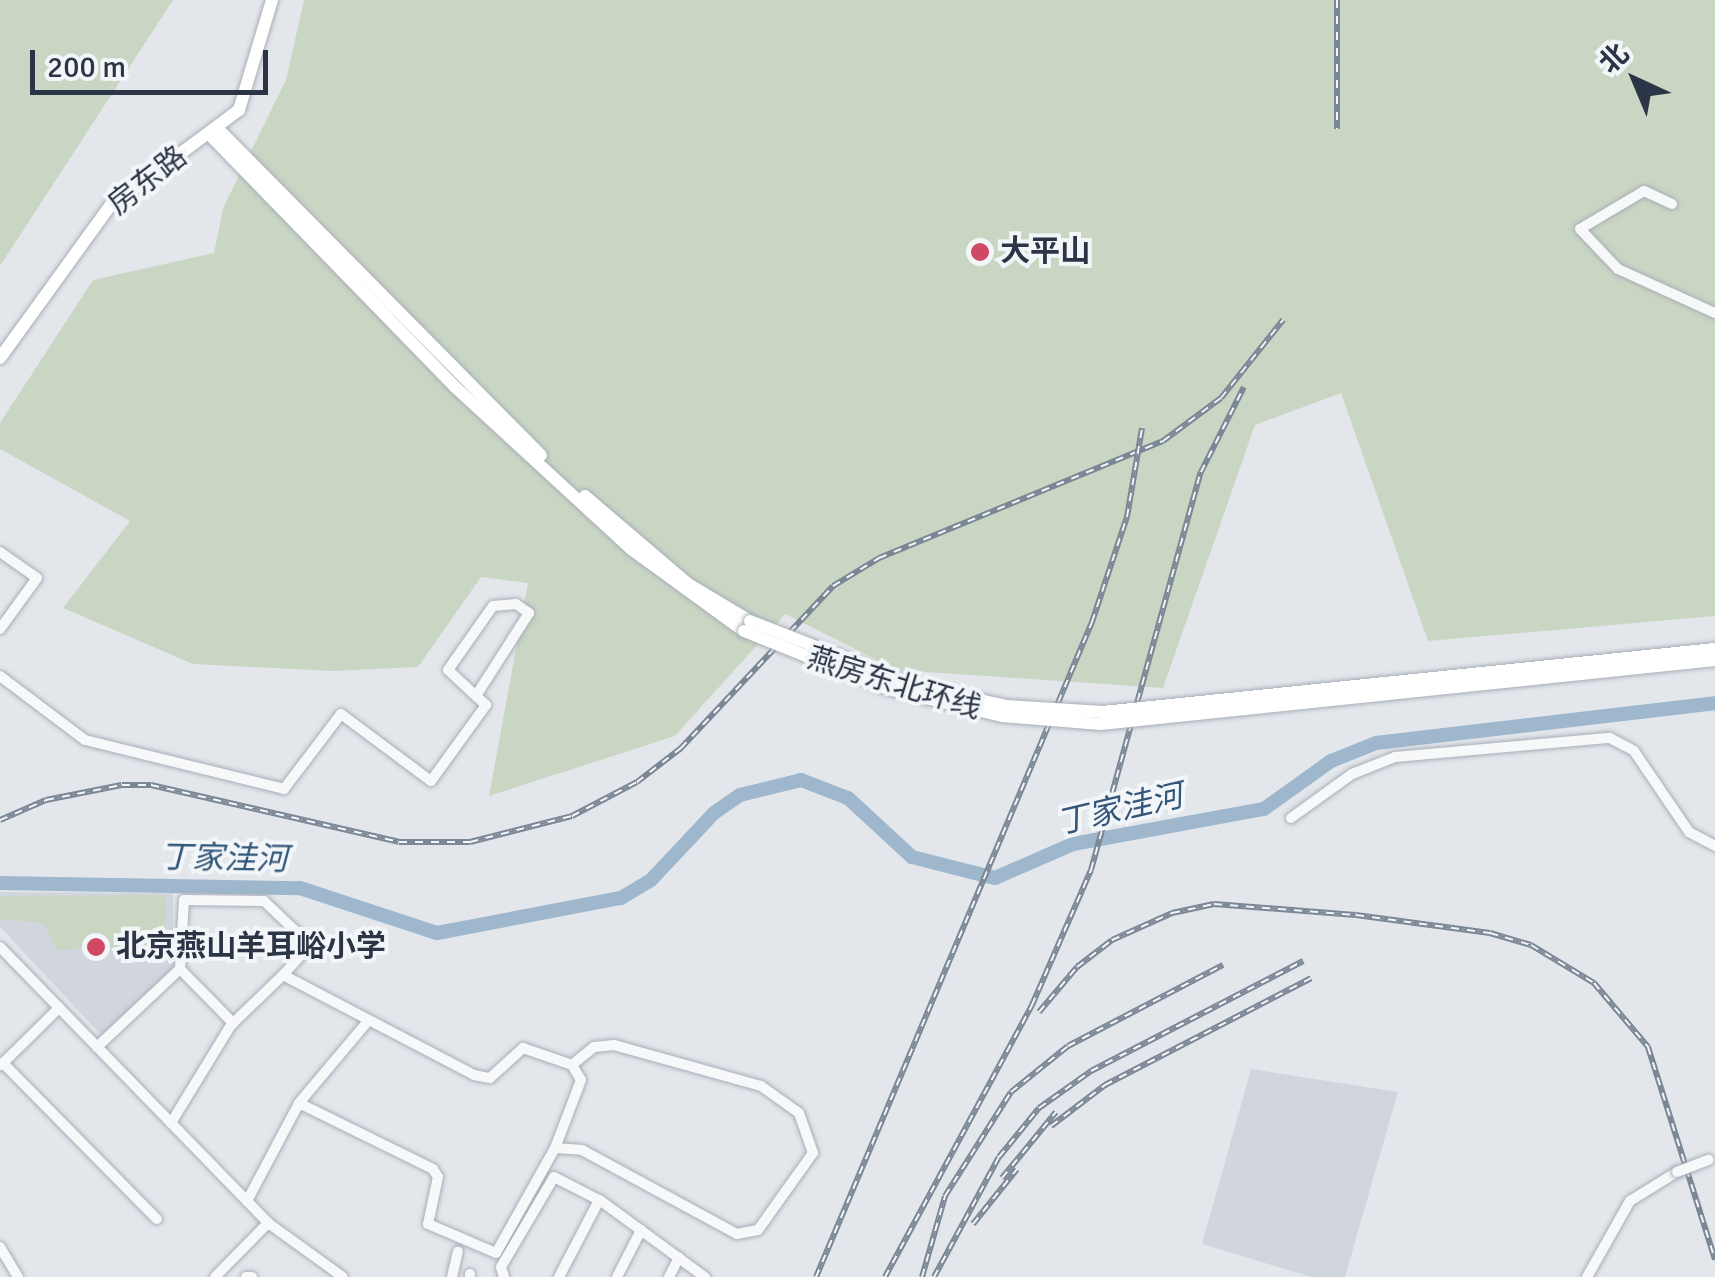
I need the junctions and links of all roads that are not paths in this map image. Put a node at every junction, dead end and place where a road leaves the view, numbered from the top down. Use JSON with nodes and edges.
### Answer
{"nodes":[{"id":1,"x":272,"y":0,"type":"edge"},
{"id":2,"x":214,"y":132,"type":"junction"},
{"id":3,"x":1672,"y":204,"type":"dead end"},
{"id":4,"x":1715,"y":313,"type":"edge"},
{"id":5,"x":0,"y":358,"type":"edge"},
{"id":6,"x":0,"y":552,"type":"edge"},
{"id":7,"x":747,"y":626,"type":"junction"},
{"id":8,"x":0,"y":629,"type":"edge"},
{"id":9,"x":1715,"y":650,"type":"edge"},
{"id":10,"x":1715,"y":660,"type":"edge"},
{"id":11,"x":0,"y":676,"type":"edge"},
{"id":12,"x":476,"y":696,"type":"junction"},
{"id":13,"x":1291,"y":818,"type":"dead end"},
{"id":14,"x":1715,"y":846,"type":"edge"},
{"id":15,"x":0,"y":947,"type":"edge"},
{"id":16,"x":180,"y":969,"type":"junction"},
{"id":17,"x":283,"y":975,"type":"junction"},
{"id":18,"x":60,"y":1008,"type":"junction"},
{"id":19,"x":368,"y":1021,"type":"junction"},
{"id":20,"x":233,"y":1023,"type":"junction"},
{"id":21,"x":98,"y":1047,"type":"junction"},
{"id":22,"x":2,"y":1065,"type":"edge"},
{"id":23,"x":572,"y":1066,"type":"junction"},
{"id":24,"x":300,"y":1103,"type":"junction"},
{"id":25,"x":171,"y":1123,"type":"junction"},
{"id":26,"x":555,"y":1148,"type":"junction"},
{"id":27,"x":1712,"y":1158,"type":"edge"},
{"id":28,"x":599,"y":1200,"type":"junction"},
{"id":29,"x":248,"y":1202,"type":"junction"},
{"id":30,"x":157,"y":1219,"type":"dead end"},
{"id":31,"x":268,"y":1223,"type":"junction"},
{"id":32,"x":641,"y":1230,"type":"junction"},
{"id":33,"x":0,"y":1247,"type":"edge"},
{"id":34,"x":458,"y":1252,"type":"dead end"},
{"id":35,"x":679,"y":1257,"type":"junction"},
{"id":36,"x":18,"y":1277,"type":"edge"},
{"id":37,"x":215,"y":1277,"type":"edge"},
{"id":38,"x":343,"y":1277,"type":"edge"},
{"id":39,"x":452,"y":1277,"type":"edge"},
{"id":40,"x":504,"y":1277,"type":"edge"},
{"id":41,"x":559,"y":1277,"type":"edge"},
{"id":42,"x":617,"y":1277,"type":"edge"},
{"id":43,"x":668,"y":1277,"type":"edge"},
{"id":44,"x":705,"y":1277,"type":"edge"},
{"id":45,"x":1587,"y":1277,"type":"edge"}],
"edges":[{"from":1,"to":2,"type":"main road","name":"房东路"},
{"from":2,"to":5,"type":"main road","name":"房东路"},
{"from":2,"to":7,"type":"main road","name":"燕房东北环线"},
{"from":3,"to":4,"type":"street"},
{"from":6,"to":8,"type":"street"},
{"from":7,"to":9,"type":"main road","name":"燕房东北环线","bridge":true},
{"from":7,"to":10,"type":"main road","name":"燕房东北环线","bridge":true},
{"from":11,"to":12,"type":"street"},
{"from":12,"to":12,"type":"street"},
{"from":13,"to":14,"type":"street"},
{"from":15,"to":18,"type":"street"},
{"from":16,"to":17,"type":"street"},
{"from":16,"to":20,"type":"street"},
{"from":16,"to":21,"type":"street"},
{"from":17,"to":19,"type":"street"},
{"from":17,"to":20,"type":"street"},
{"from":18,"to":21,"type":"street"},
{"from":18,"to":22,"type":"street"},
{"from":19,"to":23,"type":"street"},
{"from":19,"to":24,"type":"street"},
{"from":20,"to":25,"type":"street"},
{"from":21,"to":25,"type":"street"},
{"from":22,"to":30,"type":"street"},
{"from":23,"to":26,"type":"street"},
{"from":23,"to":26,"type":"street"},
{"from":24,"to":26,"type":"street"},
{"from":24,"to":29,"type":"street"},
{"from":25,"to":29,"type":"street"},
{"from":27,"to":45,"type":"street","bridge":true},
{"from":28,"to":32,"type":"street"},
{"from":28,"to":40,"type":"street"},
{"from":28,"to":41,"type":"street"},
{"from":29,"to":31,"type":"street"},
{"from":31,"to":37,"type":"street"},
{"from":31,"to":38,"type":"street"},
{"from":32,"to":35,"type":"street"},
{"from":32,"to":42,"type":"street"},
{"from":33,"to":36,"type":"street"},
{"from":34,"to":39,"type":"street"},
{"from":35,"to":43,"type":"street"},
{"from":35,"to":44,"type":"street"}]}
